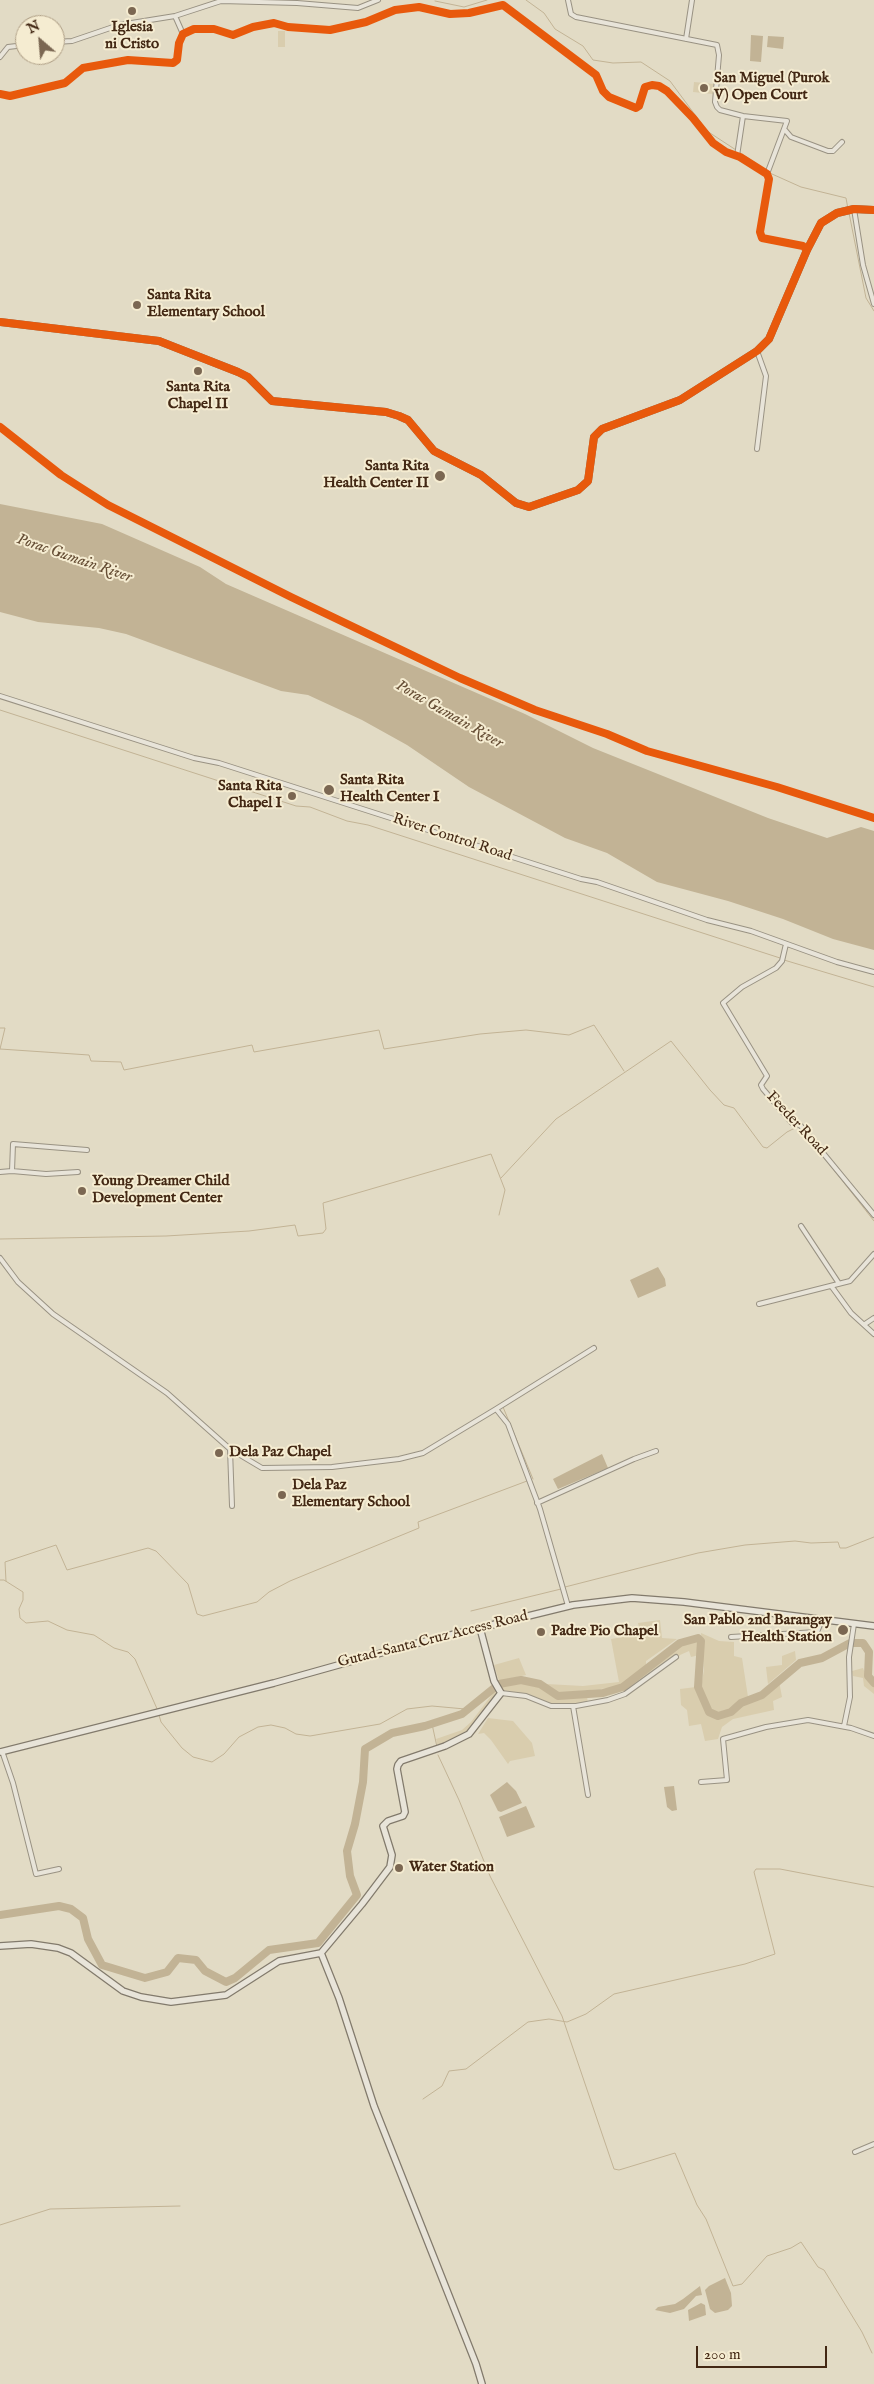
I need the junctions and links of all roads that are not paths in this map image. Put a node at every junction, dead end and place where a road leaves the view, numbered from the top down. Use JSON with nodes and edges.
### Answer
{"nodes":[{"id":1,"x":378,"y":0,"type":"edge"},
{"id":2,"x":568,"y":0,"type":"edge"},
{"id":3,"x":692,"y":0,"type":"edge"},
{"id":4,"x":306,"y":2,"type":"edge"},
{"id":5,"x":176,"y":16,"type":"junction"},
{"id":6,"x":183,"y":34,"type":"junction"},
{"id":7,"x":686,"y":39,"type":"junction"},
{"id":8,"x":65,"y":41,"type":"edge"},
{"id":9,"x":15,"y":47,"type":"edge"},
{"id":10,"x":0,"y":57,"type":"edge"},
{"id":11,"x":0,"y":94,"type":"edge"},
{"id":12,"x":743,"y":116,"type":"junction"},
{"id":13,"x":785,"y":130,"type":"junction"},
{"id":14,"x":842,"y":142,"type":"dead end"},
{"id":15,"x":738,"y":152,"type":"junction"},
{"id":16,"x":766,"y":174,"type":"junction"},
{"id":17,"x":854,"y":209,"type":"junction"},
{"id":18,"x":874,"y":210,"type":"edge"},
{"id":19,"x":807,"y":250,"type":"junction"},
{"id":20,"x":874,"y":304,"type":"edge"},
{"id":21,"x":0,"y":322,"type":"edge"},
{"id":22,"x":757,"y":352,"type":"junction"},
{"id":23,"x":0,"y":427,"type":"edge"},
{"id":24,"x":757,"y":449,"type":"dead end"},
{"id":25,"x":0,"y":696,"type":"edge"},
{"id":26,"x":874,"y":818,"type":"edge"},
{"id":27,"x":786,"y":944,"type":"junction"},
{"id":28,"x":874,"y":972,"type":"edge"},
{"id":29,"x":87,"y":1150,"type":"dead end"},
{"id":30,"x":12,"y":1170,"type":"junction"},
{"id":31,"x":0,"y":1172,"type":"edge"},
{"id":32,"x":78,"y":1172,"type":"dead end"},
{"id":33,"x":874,"y":1215,"type":"edge"},
{"id":34,"x":801,"y":1226,"type":"dead end"},
{"id":35,"x":874,"y":1254,"type":"edge"},
{"id":36,"x":0,"y":1258,"type":"edge"},
{"id":37,"x":838,"y":1282,"type":"junction"},
{"id":38,"x":832,"y":1287,"type":"junction"},
{"id":39,"x":759,"y":1304,"type":"dead end"},
{"id":40,"x":874,"y":1318,"type":"edge"},
{"id":41,"x":865,"y":1324,"type":"junction"},
{"id":42,"x":874,"y":1334,"type":"edge"},
{"id":43,"x":594,"y":1348,"type":"dead end"},
{"id":44,"x":496,"y":1409,"type":"junction"},
{"id":45,"x":230,"y":1449,"type":"junction"},
{"id":46,"x":656,"y":1451,"type":"dead end"},
{"id":47,"x":538,"y":1503,"type":"junction"},
{"id":48,"x":232,"y":1506,"type":"dead end"},
{"id":49,"x":568,"y":1606,"type":"junction"},
{"id":50,"x":822,"y":1620,"type":"junction"},
{"id":51,"x":854,"y":1624,"type":"junction"},
{"id":52,"x":874,"y":1626,"type":"edge"},
{"id":53,"x":480,"y":1628,"type":"junction"},
{"id":54,"x":732,"y":1637,"type":"dead end"},
{"id":55,"x":676,"y":1657,"type":"dead end"},
{"id":56,"x":500,"y":1691,"type":"junction"},
{"id":57,"x":573,"y":1706,"type":"junction"},
{"id":58,"x":844,"y":1726,"type":"junction"},
{"id":59,"x":874,"y":1736,"type":"edge"},
{"id":60,"x":1,"y":1752,"type":"edge"},
{"id":61,"x":701,"y":1782,"type":"dead end"},
{"id":62,"x":588,"y":1795,"type":"dead end"},
{"id":63,"x":59,"y":1869,"type":"dead end"},
{"id":64,"x":0,"y":1946,"type":"edge"},
{"id":65,"x":320,"y":1953,"type":"junction"},
{"id":66,"x":874,"y":2144,"type":"edge"},
{"id":67,"x":855,"y":2152,"type":"dead end"},
{"id":68,"x":482,"y":2384,"type":"edge"}],
"edges":[{"from":1,"to":4,"type":"street"},
{"from":2,"to":7,"type":"street"},
{"from":3,"to":7,"type":"street"},
{"from":4,"to":5,"type":"street"},
{"from":5,"to":6,"type":"street"},
{"from":5,"to":8,"type":"street"},
{"from":6,"to":11,"type":"street"},
{"from":6,"to":15,"type":"street"},
{"from":7,"to":12,"type":"street"},
{"from":9,"to":10,"type":"street"},
{"from":12,"to":13,"type":"street"},
{"from":12,"to":15,"type":"street"},
{"from":13,"to":14,"type":"street"},
{"from":13,"to":16,"type":"street"},
{"from":15,"to":16,"type":"street"},
{"from":16,"to":19,"type":"street"},
{"from":17,"to":18,"type":"street"},
{"from":17,"to":19,"type":"street"},
{"from":17,"to":20,"type":"street"},
{"from":19,"to":22,"type":"street"},
{"from":21,"to":22,"type":"street"},
{"from":22,"to":24,"type":"street"},
{"from":23,"to":26,"type":"street"},
{"from":25,"to":27,"type":"street","name":"River Control Road"},
{"from":27,"to":28,"type":"street","name":"River Control Road"},
{"from":27,"to":33,"type":"street","name":"Feeder Road"},
{"from":29,"to":30,"type":"street"},
{"from":30,"to":31,"type":"street"},
{"from":30,"to":32,"type":"street"},
{"from":34,"to":37,"type":"street"},
{"from":35,"to":37,"type":"street"},
{"from":36,"to":45,"type":"street"},
{"from":37,"to":38,"type":"street"},
{"from":38,"to":39,"type":"street"},
{"from":38,"to":41,"type":"street"},
{"from":40,"to":41,"type":"street"},
{"from":41,"to":42,"type":"street"},
{"from":43,"to":44,"type":"street"},
{"from":44,"to":45,"type":"street"},
{"from":44,"to":47,"type":"street"},
{"from":45,"to":48,"type":"street"},
{"from":46,"to":47,"type":"street"},
{"from":47,"to":49,"type":"street"},
{"from":49,"to":50,"type":"street","name":"Gutad-Santa Cruz Access Road"},
{"from":49,"to":53,"type":"street","name":"Gutad-Santa Cruz Access Road"},
{"from":50,"to":51,"type":"street","name":"Gutad-Santa Cruz Access Road"},
{"from":50,"to":54,"type":"street"},
{"from":51,"to":52,"type":"street","name":"Gutad-Santa Cruz Access Road"},
{"from":51,"to":58,"type":"street"},
{"from":53,"to":56,"type":"street"},
{"from":53,"to":60,"type":"street","name":"Gutad-Santa Cruz Access Road"},
{"from":55,"to":57,"type":"street"},
{"from":56,"to":57,"type":"street"},
{"from":56,"to":65,"type":"street"},
{"from":57,"to":62,"type":"street"},
{"from":58,"to":59,"type":"street"},
{"from":58,"to":61,"type":"street"},
{"from":60,"to":63,"type":"street"},
{"from":64,"to":65,"type":"street"},
{"from":65,"to":68,"type":"street"},
{"from":66,"to":67,"type":"street"}]}
